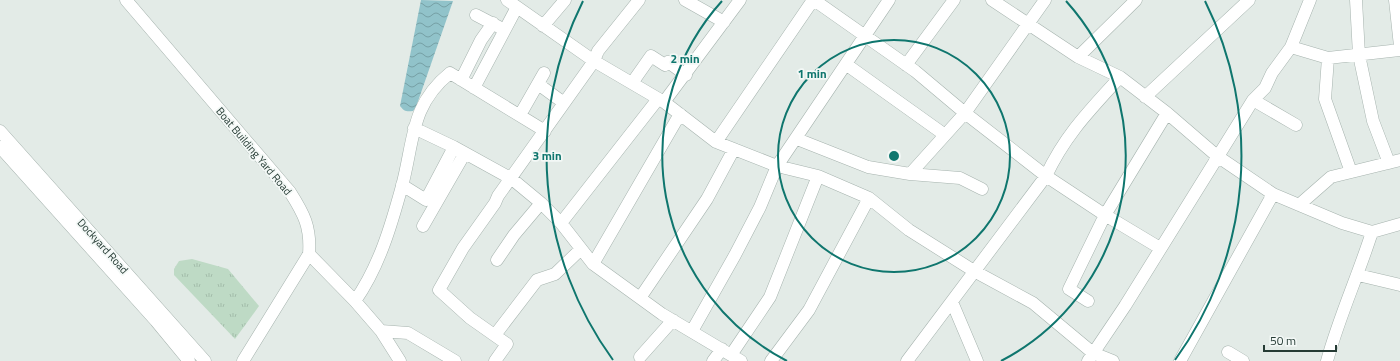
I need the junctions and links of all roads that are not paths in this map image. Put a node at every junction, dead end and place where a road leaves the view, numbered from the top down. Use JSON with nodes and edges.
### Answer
{"nodes":[{"id":1,"x":126,"y":0,"type":"edge"},
{"id":2,"x":507,"y":0,"type":"edge"},
{"id":3,"x":565,"y":0,"type":"edge"},
{"id":4,"x":685,"y":0,"type":"edge"},
{"id":5,"x":740,"y":0,"type":"edge"},
{"id":6,"x":813,"y":0,"type":"edge"},
{"id":7,"x":889,"y":0,"type":"edge"},
{"id":8,"x":954,"y":0,"type":"edge"},
{"id":9,"x":992,"y":0,"type":"edge"},
{"id":10,"x":1045,"y":0,"type":"edge"},
{"id":11,"x":1136,"y":0,"type":"edge"},
{"id":12,"x":1249,"y":0,"type":"edge"},
{"id":13,"x":1310,"y":0,"type":"edge"},
{"id":14,"x":1356,"y":0,"type":"edge"},
{"id":15,"x":1395,"y":0,"type":"edge"},
{"id":16,"x":634,"y":2,"type":"edge"},
{"id":17,"x":517,"y":8,"type":"junction"},
{"id":18,"x":476,"y":15,"type":"dead end"},
{"id":19,"x":724,"y":22,"type":"junction"},
{"id":20,"x":1027,"y":23,"type":"junction"},
{"id":21,"x":493,"y":24,"type":"junction"},
{"id":22,"x":543,"y":26,"type":"junction"},
{"id":23,"x":504,"y":32,"type":"junction"},
{"id":24,"x":865,"y":38,"type":"junction"},
{"id":25,"x":1400,"y":46,"type":"edge"},
{"id":26,"x":1291,"y":47,"type":"junction"},
{"id":27,"x":1400,"y":50,"type":"edge"},
{"id":28,"x":1360,"y":55,"type":"junction"},
{"id":29,"x":1078,"y":57,"type":"junction"},
{"id":30,"x":1328,"y":58,"type":"junction"},
{"id":31,"x":594,"y":61,"type":"junction"},
{"id":32,"x":906,"y":64,"type":"junction"},
{"id":33,"x":847,"y":65,"type":"junction"},
{"id":34,"x":544,"y":73,"type":"dead end"},
{"id":35,"x":686,"y":75,"type":"junction"},
{"id":36,"x":1120,"y":77,"type":"junction"},
{"id":37,"x":461,"y":80,"type":"junction"},
{"id":38,"x":632,"y":83,"type":"junction"},
{"id":39,"x":538,"y":84,"type":"junction"},
{"id":40,"x":474,"y":88,"type":"junction"},
{"id":41,"x":1145,"y":97,"type":"junction"},
{"id":42,"x":1252,"y":100,"type":"junction"},
{"id":43,"x":661,"y":101,"type":"junction"},
{"id":44,"x":564,"y":103,"type":"junction"},
{"id":45,"x":965,"y":113,"type":"junction"},
{"id":46,"x":1167,"y":113,"type":"junction"},
{"id":47,"x":680,"y":114,"type":"junction"},
{"id":48,"x":520,"y":115,"type":"junction"},
{"id":49,"x":1296,"y":124,"type":"dead end"},
{"id":50,"x":414,"y":128,"type":"junction"},
{"id":51,"x":0,"y":131,"type":"edge"},
{"id":52,"x":545,"y":131,"type":"junction"},
{"id":53,"x":945,"y":135,"type":"junction"},
{"id":54,"x":797,"y":139,"type":"junction"},
{"id":55,"x":716,"y":142,"type":"junction"},
{"id":56,"x":0,"y":147,"type":"edge"},
{"id":57,"x":454,"y":147,"type":"junction"},
{"id":58,"x":734,"y":149,"type":"junction"},
{"id":59,"x":465,"y":153,"type":"junction"},
{"id":60,"x":1217,"y":156,"type":"junction"},
{"id":61,"x":1394,"y":162,"type":"edge"},
{"id":62,"x":777,"y":166,"type":"junction"},
{"id":63,"x":1351,"y":172,"type":"junction"},
{"id":64,"x":910,"y":174,"type":"junction"},
{"id":65,"x":818,"y":176,"type":"junction"},
{"id":66,"x":1046,"y":176,"type":"junction"},
{"id":67,"x":512,"y":179,"type":"junction"},
{"id":68,"x":402,"y":185,"type":"junction"},
{"id":69,"x":982,"y":189,"type":"dead end"},
{"id":70,"x":1274,"y":194,"type":"junction"},
{"id":71,"x":869,"y":198,"type":"junction"},
{"id":72,"x":541,"y":203,"type":"junction"},
{"id":73,"x":1299,"y":205,"type":"junction"},
{"id":74,"x":1105,"y":215,"type":"junction"},
{"id":75,"x":561,"y":223,"type":"junction"},
{"id":76,"x":1400,"y":224,"type":"edge"},
{"id":77,"x":423,"y":226,"type":"dead end"},
{"id":78,"x":1372,"y":232,"type":"junction"},
{"id":79,"x":1160,"y":248,"type":"junction"},
{"id":80,"x":582,"y":249,"type":"junction"},
{"id":81,"x":309,"y":254,"type":"junction"},
{"id":82,"x":496,"y":260,"type":"dead end"},
{"id":83,"x":593,"y":264,"type":"junction"},
{"id":84,"x":974,"y":271,"type":"junction"},
{"id":85,"x":1358,"y":275,"type":"junction"},
{"id":86,"x":1400,"y":285,"type":"edge"},
{"id":87,"x":640,"y":298,"type":"junction"},
{"id":88,"x":354,"y":301,"type":"junction"},
{"id":89,"x":1088,"y":301,"type":"dead end"},
{"id":90,"x":952,"y":302,"type":"junction"},
{"id":91,"x":673,"y":320,"type":"junction"},
{"id":92,"x":381,"y":331,"type":"junction"},
{"id":93,"x":692,"y":331,"type":"junction"},
{"id":94,"x":495,"y":335,"type":"junction"},
{"id":95,"x":1228,"y":352,"type":"dead end"},
{"id":96,"x":731,"y":355,"type":"edge"},
{"id":97,"x":640,"y":357,"type":"dead end"},
{"id":98,"x":1091,"y":357,"type":"edge"},
{"id":99,"x":190,"y":361,"type":"edge"},
{"id":100,"x":205,"y":361,"type":"edge"},
{"id":101,"x":243,"y":361,"type":"edge"},
{"id":102,"x":400,"y":361,"type":"edge"},
{"id":103,"x":455,"y":361,"type":"edge"},
{"id":104,"x":495,"y":361,"type":"edge"},
{"id":105,"x":713,"y":361,"type":"edge"},
{"id":106,"x":771,"y":361,"type":"edge"},
{"id":107,"x":907,"y":361,"type":"edge"},
{"id":108,"x":977,"y":361,"type":"edge"},
{"id":109,"x":1113,"y":361,"type":"edge"},
{"id":110,"x":1180,"y":361,"type":"edge"},
{"id":111,"x":1243,"y":361,"type":"edge"},
{"id":112,"x":1327,"y":361,"type":"edge"}],
"edges":[{"from":1,"to":81,"type":"street","name":"Boat Building Yard Road"},
{"from":2,"to":17,"type":"street"},
{"from":3,"to":22,"type":"street"},
{"from":4,"to":19,"type":"street"},
{"from":5,"to":19,"type":"street"},
{"from":6,"to":24,"type":"street"},
{"from":6,"to":55,"type":"street"},
{"from":7,"to":24,"type":"street"},
{"from":8,"to":32,"type":"street"},
{"from":9,"to":20,"type":"street"},
{"from":10,"to":20,"type":"street"},
{"from":11,"to":29,"type":"street"},
{"from":12,"to":41,"type":"street"},
{"from":13,"to":26,"type":"street"},
{"from":14,"to":28,"type":"street"},
{"from":15,"to":25,"type":"street"},
{"from":16,"to":31,"type":"street"},
{"from":17,"to":22,"type":"street"},
{"from":17,"to":23,"type":"street"},
{"from":18,"to":21,"type":"street"},
{"from":19,"to":35,"type":"street"},
{"from":20,"to":29,"type":"street"},
{"from":20,"to":45,"type":"street"},
{"from":21,"to":23,"type":"street"},
{"from":21,"to":37,"type":"street"},
{"from":22,"to":31,"type":"street"},
{"from":23,"to":40,"type":"street"},
{"from":24,"to":32,"type":"street"},
{"from":24,"to":33,"type":"street"},
{"from":26,"to":30,"type":"street"},
{"from":26,"to":42,"type":"street"},
{"from":27,"to":28,"type":"street"},
{"from":28,"to":30,"type":"street"},
{"from":28,"to":61,"type":"street"},
{"from":29,"to":36,"type":"street"},
{"from":30,"to":63,"type":"street"},
{"from":31,"to":38,"type":"street"},
{"from":31,"to":44,"type":"street"},
{"from":32,"to":45,"type":"street"},
{"from":33,"to":53,"type":"street"},
{"from":33,"to":54,"type":"street"},
{"from":34,"to":39,"type":"street"},
{"from":35,"to":38,"type":"street"},
{"from":35,"to":43,"type":"street"},
{"from":36,"to":41,"type":"street"},
{"from":36,"to":66,"type":"street"},
{"from":37,"to":40,"type":"street"},
{"from":37,"to":50,"type":"street"},
{"from":38,"to":43,"type":"street"},
{"from":39,"to":44,"type":"street"},
{"from":39,"to":48,"type":"street"},
{"from":40,"to":48,"type":"street"},
{"from":41,"to":46,"type":"street"},
{"from":42,"to":49,"type":"street"},
{"from":42,"to":60,"type":"street"},
{"from":43,"to":47,"type":"street"},
{"from":43,"to":75,"type":"street"},
{"from":44,"to":52,"type":"street"},
{"from":45,"to":53,"type":"street"},
{"from":45,"to":66,"type":"street"},
{"from":46,"to":60,"type":"street"},
{"from":46,"to":74,"type":"street"},
{"from":47,"to":55,"type":"street"},
{"from":47,"to":83,"type":"street"},
{"from":48,"to":52,"type":"street"},
{"from":50,"to":57,"type":"street"},
{"from":50,"to":68,"type":"street"},
{"from":51,"to":100,"type":"street","name":"Dockyard Road"},
{"from":52,"to":67,"type":"street"},
{"from":53,"to":64,"type":"street"},
{"from":54,"to":62,"type":"street"},
{"from":54,"to":64,"type":"street"},
{"from":55,"to":58,"type":"street"},
{"from":56,"to":99,"type":"street","name":"Dockyard Road"},
{"from":57,"to":59,"type":"street"},
{"from":57,"to":68,"type":"street"},
{"from":58,"to":62,"type":"street"},
{"from":58,"to":87,"type":"street"},
{"from":59,"to":67,"type":"street"},
{"from":59,"to":77,"type":"street"},
{"from":60,"to":70,"type":"street"},
{"from":60,"to":79,"type":"street"},
{"from":61,"to":63,"type":"street"},
{"from":62,"to":65,"type":"street"},
{"from":62,"to":93,"type":"street"},
{"from":63,"to":73,"type":"street"},
{"from":64,"to":69,"type":"street"},
{"from":65,"to":71,"type":"street"},
{"from":65,"to":96,"type":"street"},
{"from":66,"to":74,"type":"street"},
{"from":66,"to":84,"type":"street"},
{"from":67,"to":72,"type":"street"},
{"from":67,"to":94,"type":"street"},
{"from":68,"to":88,"type":"street"},
{"from":70,"to":73,"type":"street"},
{"from":70,"to":110,"type":"street"},
{"from":71,"to":84,"type":"street"},
{"from":71,"to":106,"type":"street"},
{"from":72,"to":75,"type":"street"},
{"from":72,"to":82,"type":"street"},
{"from":73,"to":78,"type":"street"},
{"from":74,"to":79,"type":"street"},
{"from":74,"to":89,"type":"street"},
{"from":75,"to":80,"type":"street"},
{"from":76,"to":78,"type":"street"},
{"from":78,"to":85,"type":"street"},
{"from":79,"to":98,"type":"street"},
{"from":80,"to":83,"type":"street"},
{"from":80,"to":94,"type":"street"},
{"from":81,"to":88,"type":"street"},
{"from":81,"to":101,"type":"street"},
{"from":83,"to":87,"type":"street"},
{"from":84,"to":90,"type":"street"},
{"from":84,"to":98,"type":"street"},
{"from":85,"to":86,"type":"street"},
{"from":85,"to":112,"type":"street"},
{"from":87,"to":91,"type":"street"},
{"from":88,"to":92,"type":"street"},
{"from":90,"to":107,"type":"street"},
{"from":90,"to":108,"type":"street"},
{"from":91,"to":93,"type":"street"},
{"from":91,"to":97,"type":"street"},
{"from":92,"to":102,"type":"street"},
{"from":92,"to":103,"type":"street"},
{"from":93,"to":96,"type":"street"},
{"from":94,"to":104,"type":"street"},
{"from":95,"to":111,"type":"street"},
{"from":96,"to":105,"type":"street"},
{"from":98,"to":109,"type":"street"}]}
